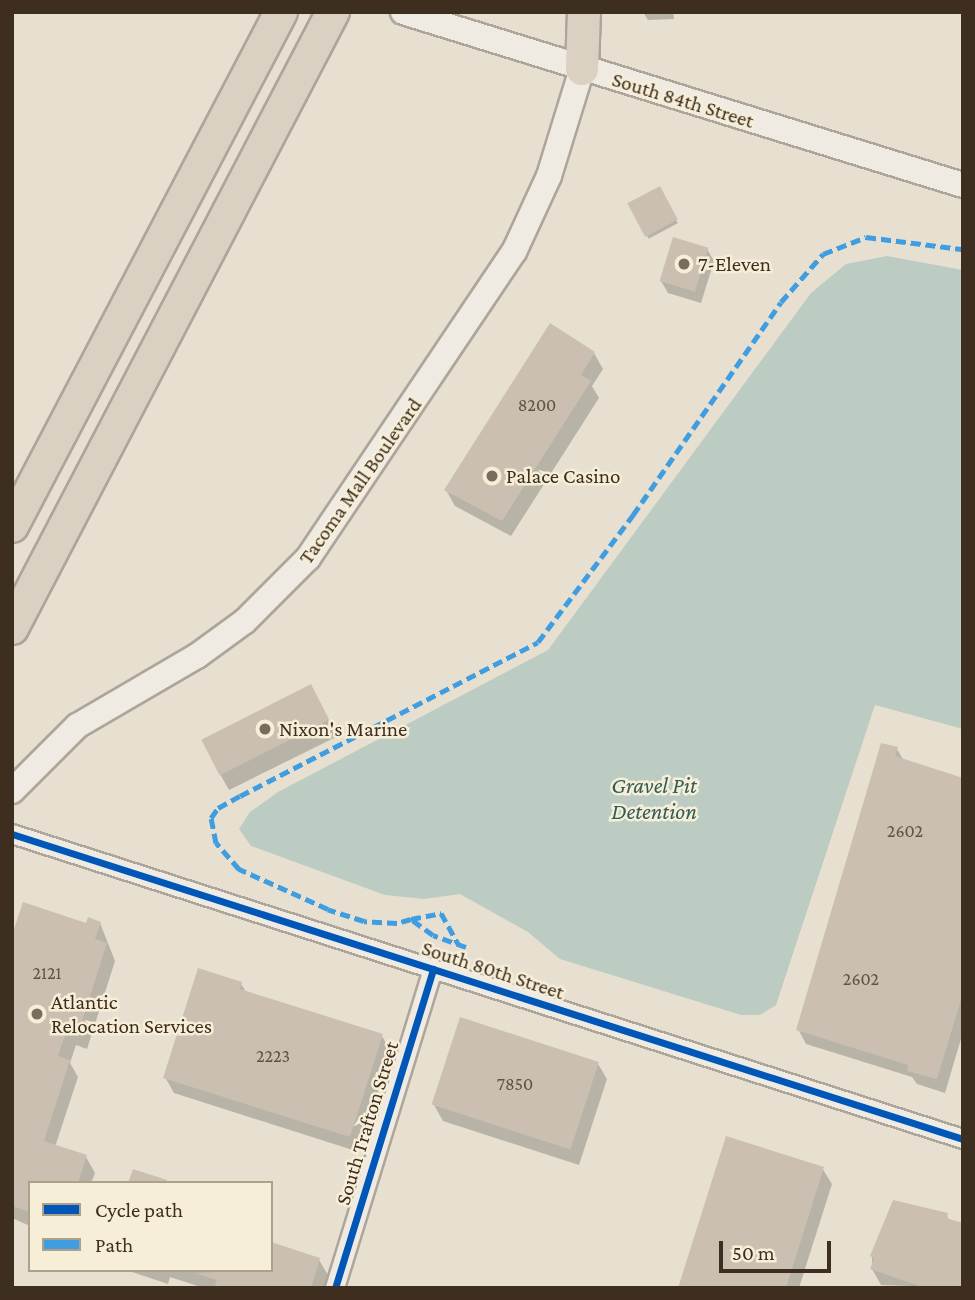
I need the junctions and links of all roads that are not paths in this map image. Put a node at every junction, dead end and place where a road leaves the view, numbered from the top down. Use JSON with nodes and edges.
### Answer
{"nodes":[{"id":1,"x":281,"y":12,"type":"edge"},
{"id":2,"x":333,"y":12,"type":"edge"},
{"id":3,"x":403,"y":12,"type":"edge"},
{"id":4,"x":584,"y":12,"type":"edge"},
{"id":5,"x":582,"y":69,"type":"junction"},
{"id":6,"x":963,"y":185,"type":"edge"},
{"id":7,"x":12,"y":526,"type":"edge"},
{"id":8,"x":15,"y":625,"type":"edge"},
{"id":9,"x":12,"y":791,"type":"edge"},
{"id":10,"x":12,"y":834,"type":"edge"},
{"id":11,"x":433,"y":969,"type":"junction"},
{"id":12,"x":963,"y":1139,"type":"edge"},
{"id":13,"x":335,"y":1288,"type":"edge"}],
"edges":[{"from":1,"to":7,"type":"highway"},
{"from":2,"to":8,"type":"highway"},
{"from":3,"to":5,"type":"main road","name":"South 84th Street"},
{"from":4,"to":5,"type":"highway"},
{"from":5,"to":6,"type":"main road","name":"South 84th Street"},
{"from":5,"to":9,"type":"main road","name":"Tacoma Mall Boulevard"},
{"from":10,"to":11,"type":"street","name":"South 80th Street"},
{"from":11,"to":12,"type":"street","name":"South 80th Street"},
{"from":11,"to":13,"type":"street","name":"South Trafton Street"}]}
